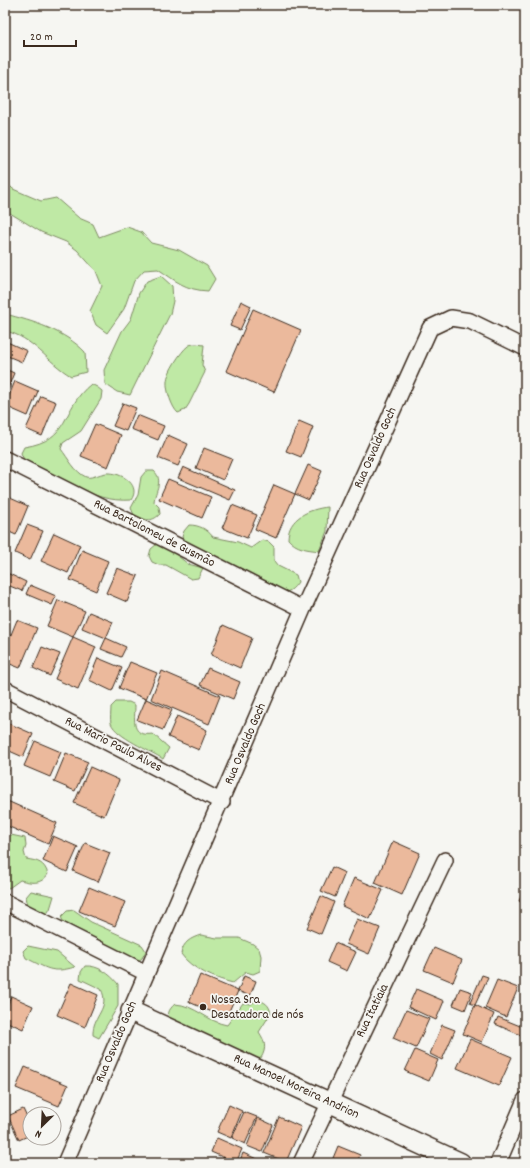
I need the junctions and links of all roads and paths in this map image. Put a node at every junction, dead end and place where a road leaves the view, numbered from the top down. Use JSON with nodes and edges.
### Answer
{"nodes":[{"id":1,"x":525,"y":348,"type":"edge"},
{"id":2,"x":5,"y":459,"type":"edge"},
{"id":3,"x":303,"y":609,"type":"junction"},
{"id":4,"x":5,"y":689,"type":"edge"},
{"id":5,"x":222,"y":802,"type":"junction"},
{"id":6,"x":445,"y":860,"type":"dead end"},
{"id":7,"x":5,"y":902,"type":"edge"},
{"id":8,"x":146,"y":973,"type":"junction"},
{"id":9,"x":131,"y":1010,"type":"junction"},
{"id":10,"x":525,"y":1100,"type":"edge"},
{"id":11,"x":329,"y":1102,"type":"junction"},
{"id":12,"x":65,"y":1163,"type":"edge"},
{"id":13,"x":301,"y":1163,"type":"edge"},
{"id":14,"x":461,"y":1163,"type":"edge"},
{"id":15,"x":498,"y":1163,"type":"edge"}],
"edges":[{"from":1,"to":3,"type":"street","name":"Rua Osvaldo Goch"},
{"from":2,"to":3,"type":"street","name":"Rua Bartolomeu de Gusmão"},
{"from":3,"to":5,"type":"street","name":"Rua Osvaldo Goch"},
{"from":4,"to":5,"type":"street","name":"Rua Mario Paulo Alves"},
{"from":5,"to":8,"type":"street","name":"Rua Osvaldo Goch"},
{"from":6,"to":11,"type":"street","name":"Rua Itatiaia"},
{"from":7,"to":8,"type":"street"},
{"from":8,"to":9,"type":"street","name":"Rua Osvaldo Goch"},
{"from":9,"to":11,"type":"street","name":"Rua Manoel Moreira Andrion"},
{"from":9,"to":12,"type":"street","name":"Rua Osvaldo Goch"},
{"from":10,"to":15,"type":"street"},
{"from":11,"to":13,"type":"street","name":"Rua Itatiaia"},
{"from":11,"to":14,"type":"street","name":"Rua Manoel Moreira Andrion"}]}
